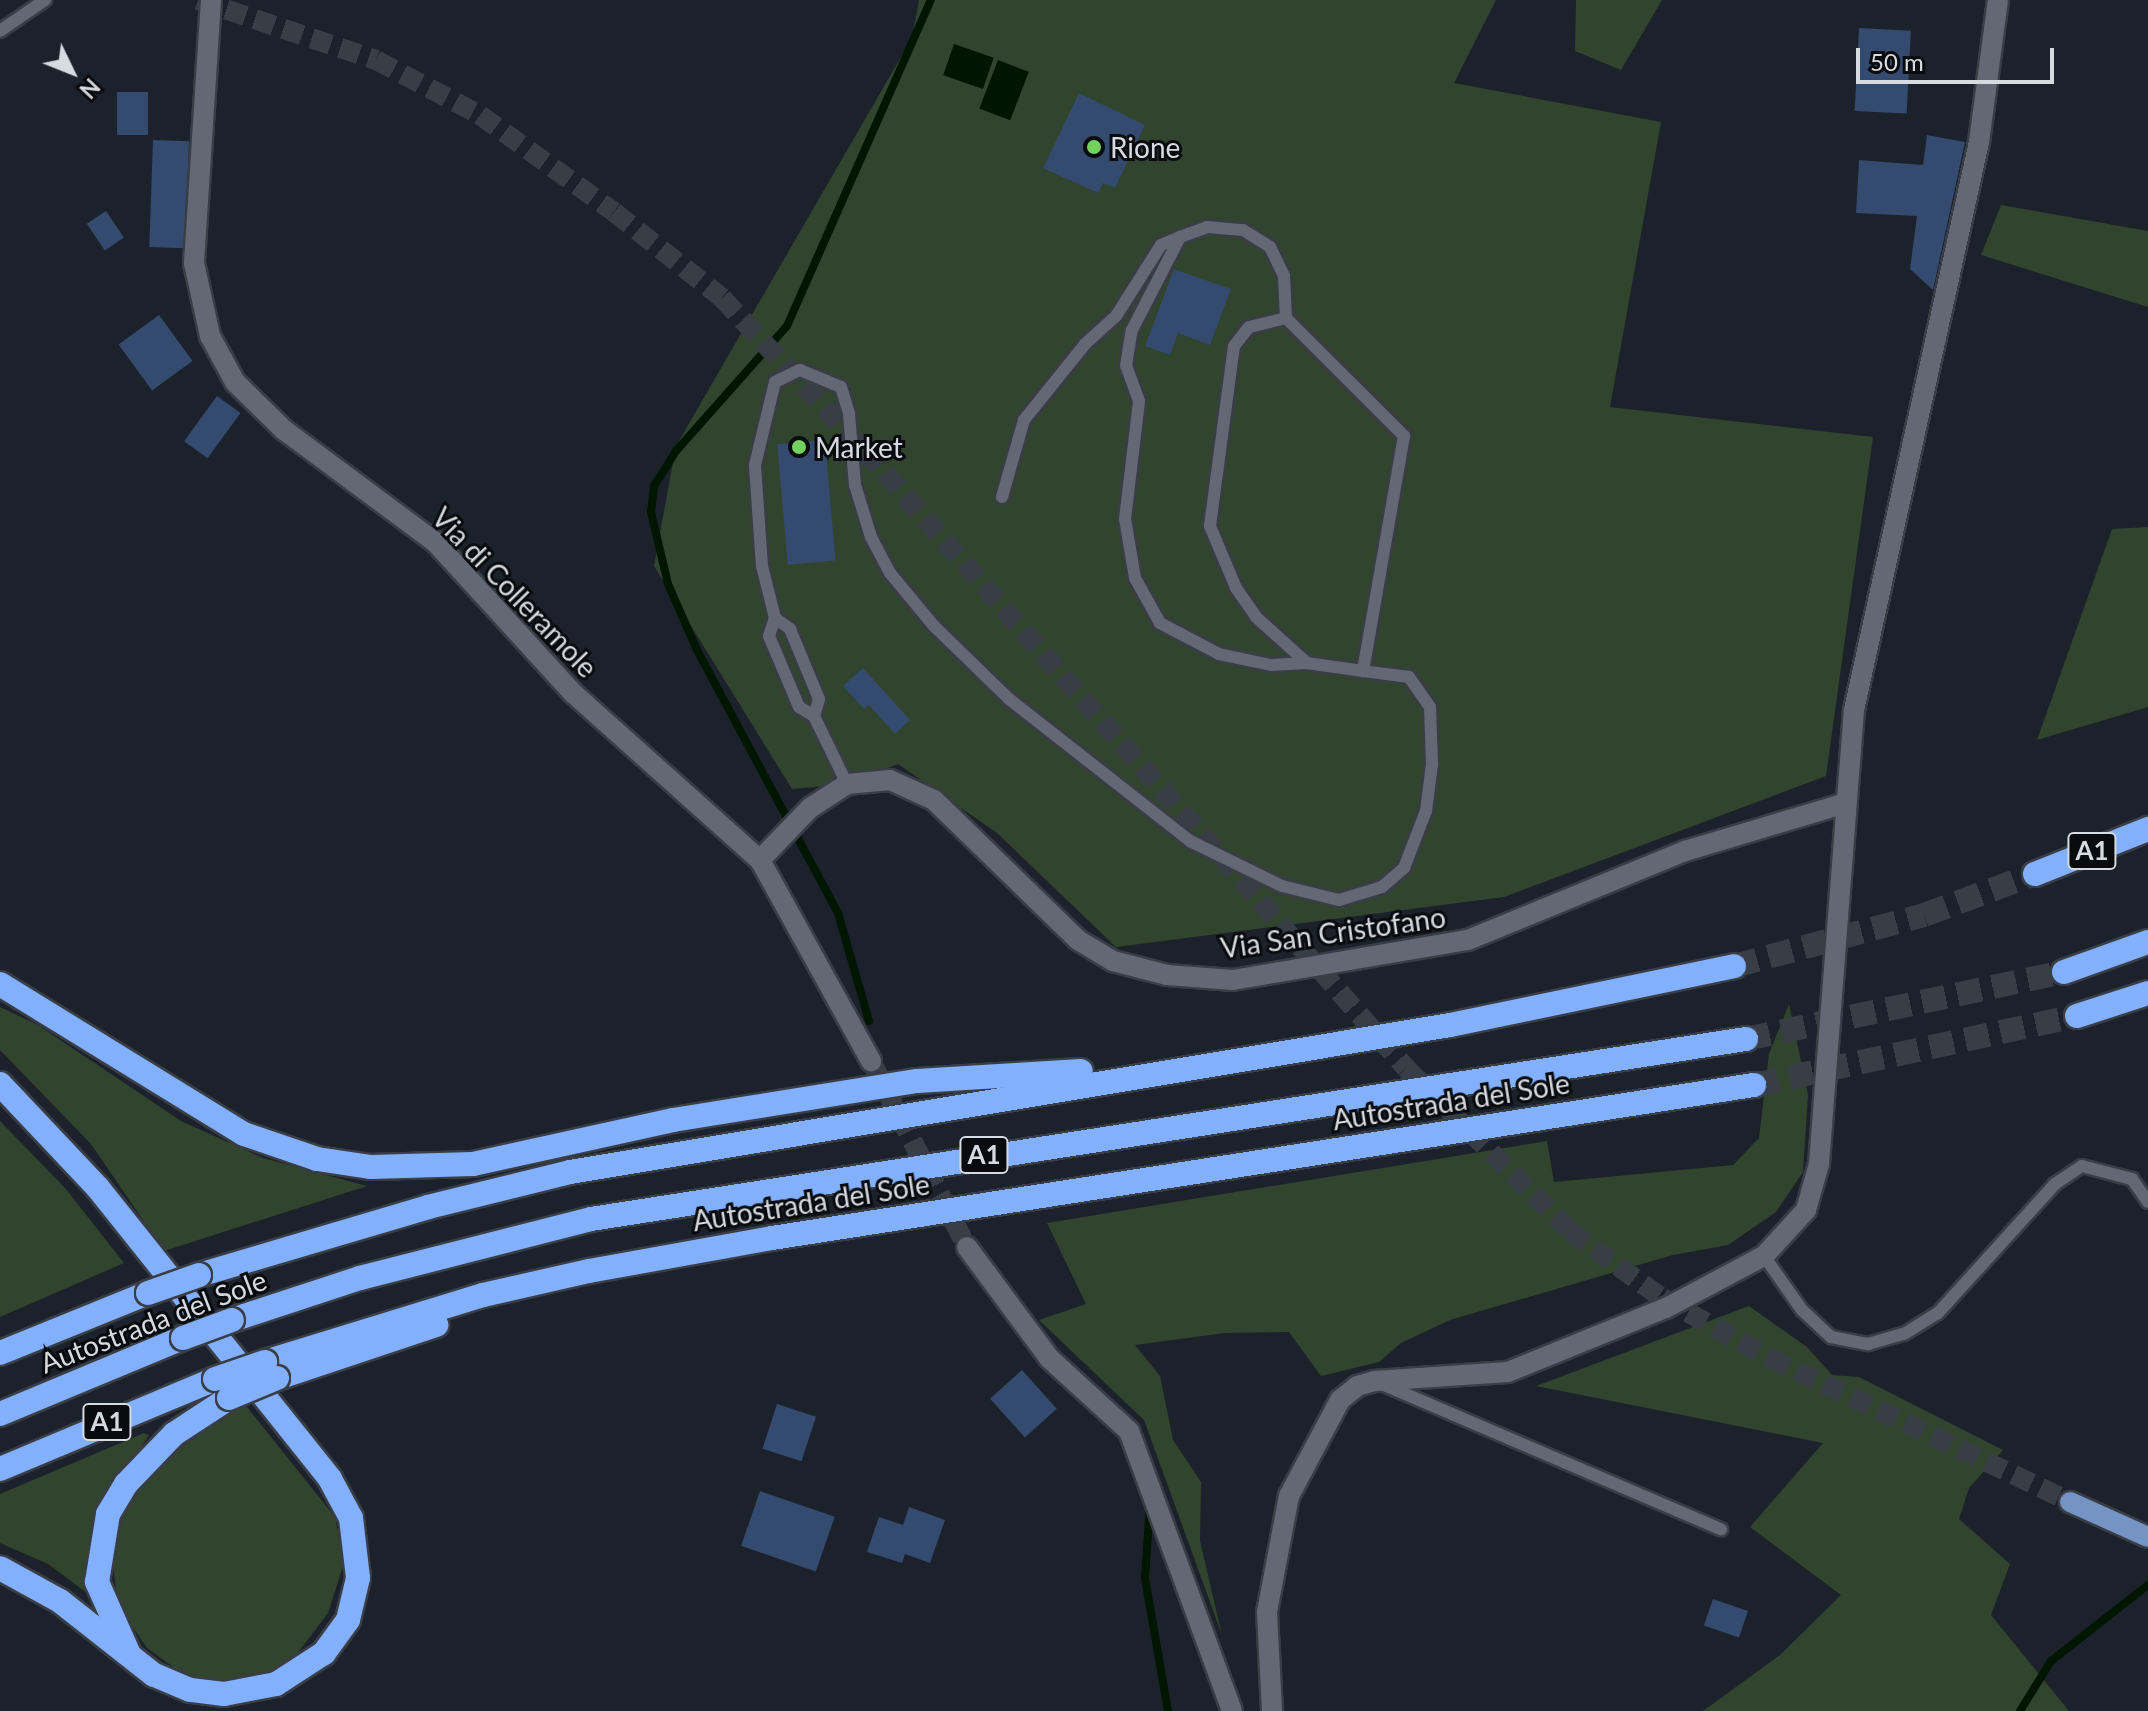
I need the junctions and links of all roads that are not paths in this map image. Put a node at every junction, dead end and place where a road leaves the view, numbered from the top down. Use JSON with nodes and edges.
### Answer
{"nodes":[{"id":1,"x":45,"y":0,"type":"edge"},
{"id":2,"x":211,"y":0,"type":"edge"},
{"id":3,"x":1998,"y":0,"type":"edge"},
{"id":4,"x":0,"y":31,"type":"edge"},
{"id":5,"x":1180,"y":237,"type":"junction"},
{"id":6,"x":1286,"y":318,"type":"junction"},
{"id":7,"x":1002,"y":497,"type":"dead end"},
{"id":8,"x":775,"y":618,"type":"junction"},
{"id":9,"x":1307,"y":663,"type":"junction"},
{"id":10,"x":1363,"y":671,"type":"junction"},
{"id":11,"x":814,"y":716,"type":"junction"},
{"id":12,"x":847,"y":784,"type":"junction"},
{"id":13,"x":1843,"y":804,"type":"junction"},
{"id":14,"x":2148,"y":829,"type":"edge"},
{"id":15,"x":760,"y":860,"type":"junction"},
{"id":16,"x":2035,"y":874,"type":"tunnel mouth"},
{"id":17,"x":2148,"y":942,"type":"edge"},
{"id":18,"x":1734,"y":966,"type":"tunnel mouth"},
{"id":19,"x":2064,"y":972,"type":"tunnel mouth"},
{"id":20,"x":0,"y":984,"type":"edge"},
{"id":21,"x":2148,"y":993,"type":"edge"},
{"id":22,"x":2077,"y":1016,"type":"tunnel mouth"},
{"id":23,"x":1746,"y":1039,"type":"tunnel mouth"},
{"id":24,"x":871,"y":1061,"type":"tunnel mouth"},
{"id":25,"x":1176,"y":1070,"type":"junction"},
{"id":26,"x":0,"y":1084,"type":"edge"},
{"id":27,"x":1754,"y":1085,"type":"tunnel mouth"},
{"id":28,"x":2148,"y":1202,"type":"edge"},
{"id":29,"x":967,"y":1247,"type":"tunnel mouth"},
{"id":30,"x":1764,"y":1256,"type":"junction"},
{"id":31,"x":0,"y":1353,"type":"edge"},
{"id":32,"x":1375,"y":1381,"type":"junction"},
{"id":33,"x":222,"y":1389,"type":"junction"},
{"id":34,"x":0,"y":1414,"type":"edge"},
{"id":35,"x":0,"y":1469,"type":"edge"},
{"id":36,"x":2070,"y":1502,"type":"tunnel mouth"},
{"id":37,"x":1721,"y":1529,"type":"dead end"},
{"id":38,"x":2148,"y":1537,"type":"edge"},
{"id":39,"x":0,"y":1568,"type":"edge"},
{"id":40,"x":133,"y":1661,"type":"junction"},
{"id":41,"x":1232,"y":1711,"type":"edge"},
{"id":42,"x":1272,"y":1711,"type":"edge"}],
"edges":[{"from":1,"to":4,"type":"lane"},
{"from":2,"to":15,"type":"street","name":"Via di Colleramole"},
{"from":3,"to":13,"type":"street"},
{"from":5,"to":6,"type":"lane"},
{"from":5,"to":7,"type":"lane"},
{"from":5,"to":9,"type":"lane"},
{"from":6,"to":9,"type":"lane"},
{"from":6,"to":10,"type":"lane"},
{"from":8,"to":10,"type":"lane"},
{"from":8,"to":11,"type":"lane"},
{"from":8,"to":11,"type":"lane"},
{"from":9,"to":10,"type":"lane"},
{"from":11,"to":12,"type":"lane"},
{"from":12,"to":13,"type":"street","name":"Via San Cristofano"},
{"from":12,"to":15,"type":"street","name":"Via San Cristofano"},
{"from":13,"to":30,"type":"street"},
{"from":14,"to":16,"type":"highway","number":"A1"},
{"from":15,"to":24,"type":"street","name":"Via di Colleramole"},
{"from":17,"to":19,"type":"highway"},
{"from":18,"to":25,"type":"highway","name":"Autostrada del Sole","number":"A1"},
{"from":20,"to":25,"type":"highway"},
{"from":21,"to":22,"type":"highway"},
{"from":23,"to":34,"type":"highway","name":"Autostrada del Sole","number":"A1","bridge":true},
{"from":25,"to":31,"type":"highway","name":"Autostrada del Sole","number":"A1","bridge":true},
{"from":26,"to":40,"type":"highway"},
{"from":27,"to":33,"type":"highway","name":"Autostrada del Sole","number":"A1","bridge":true},
{"from":28,"to":30,"type":"lane"},
{"from":29,"to":41,"type":"street"},
{"from":30,"to":32,"type":"street"},
{"from":32,"to":37,"type":"lane"},
{"from":32,"to":42,"type":"street"},
{"from":33,"to":35,"type":"highway","name":"Autostrada del Sole","number":"A1"},
{"from":33,"to":40,"type":"highway"},
{"from":36,"to":38,"type":"main road"},
{"from":39,"to":40,"type":"highway"}]}
